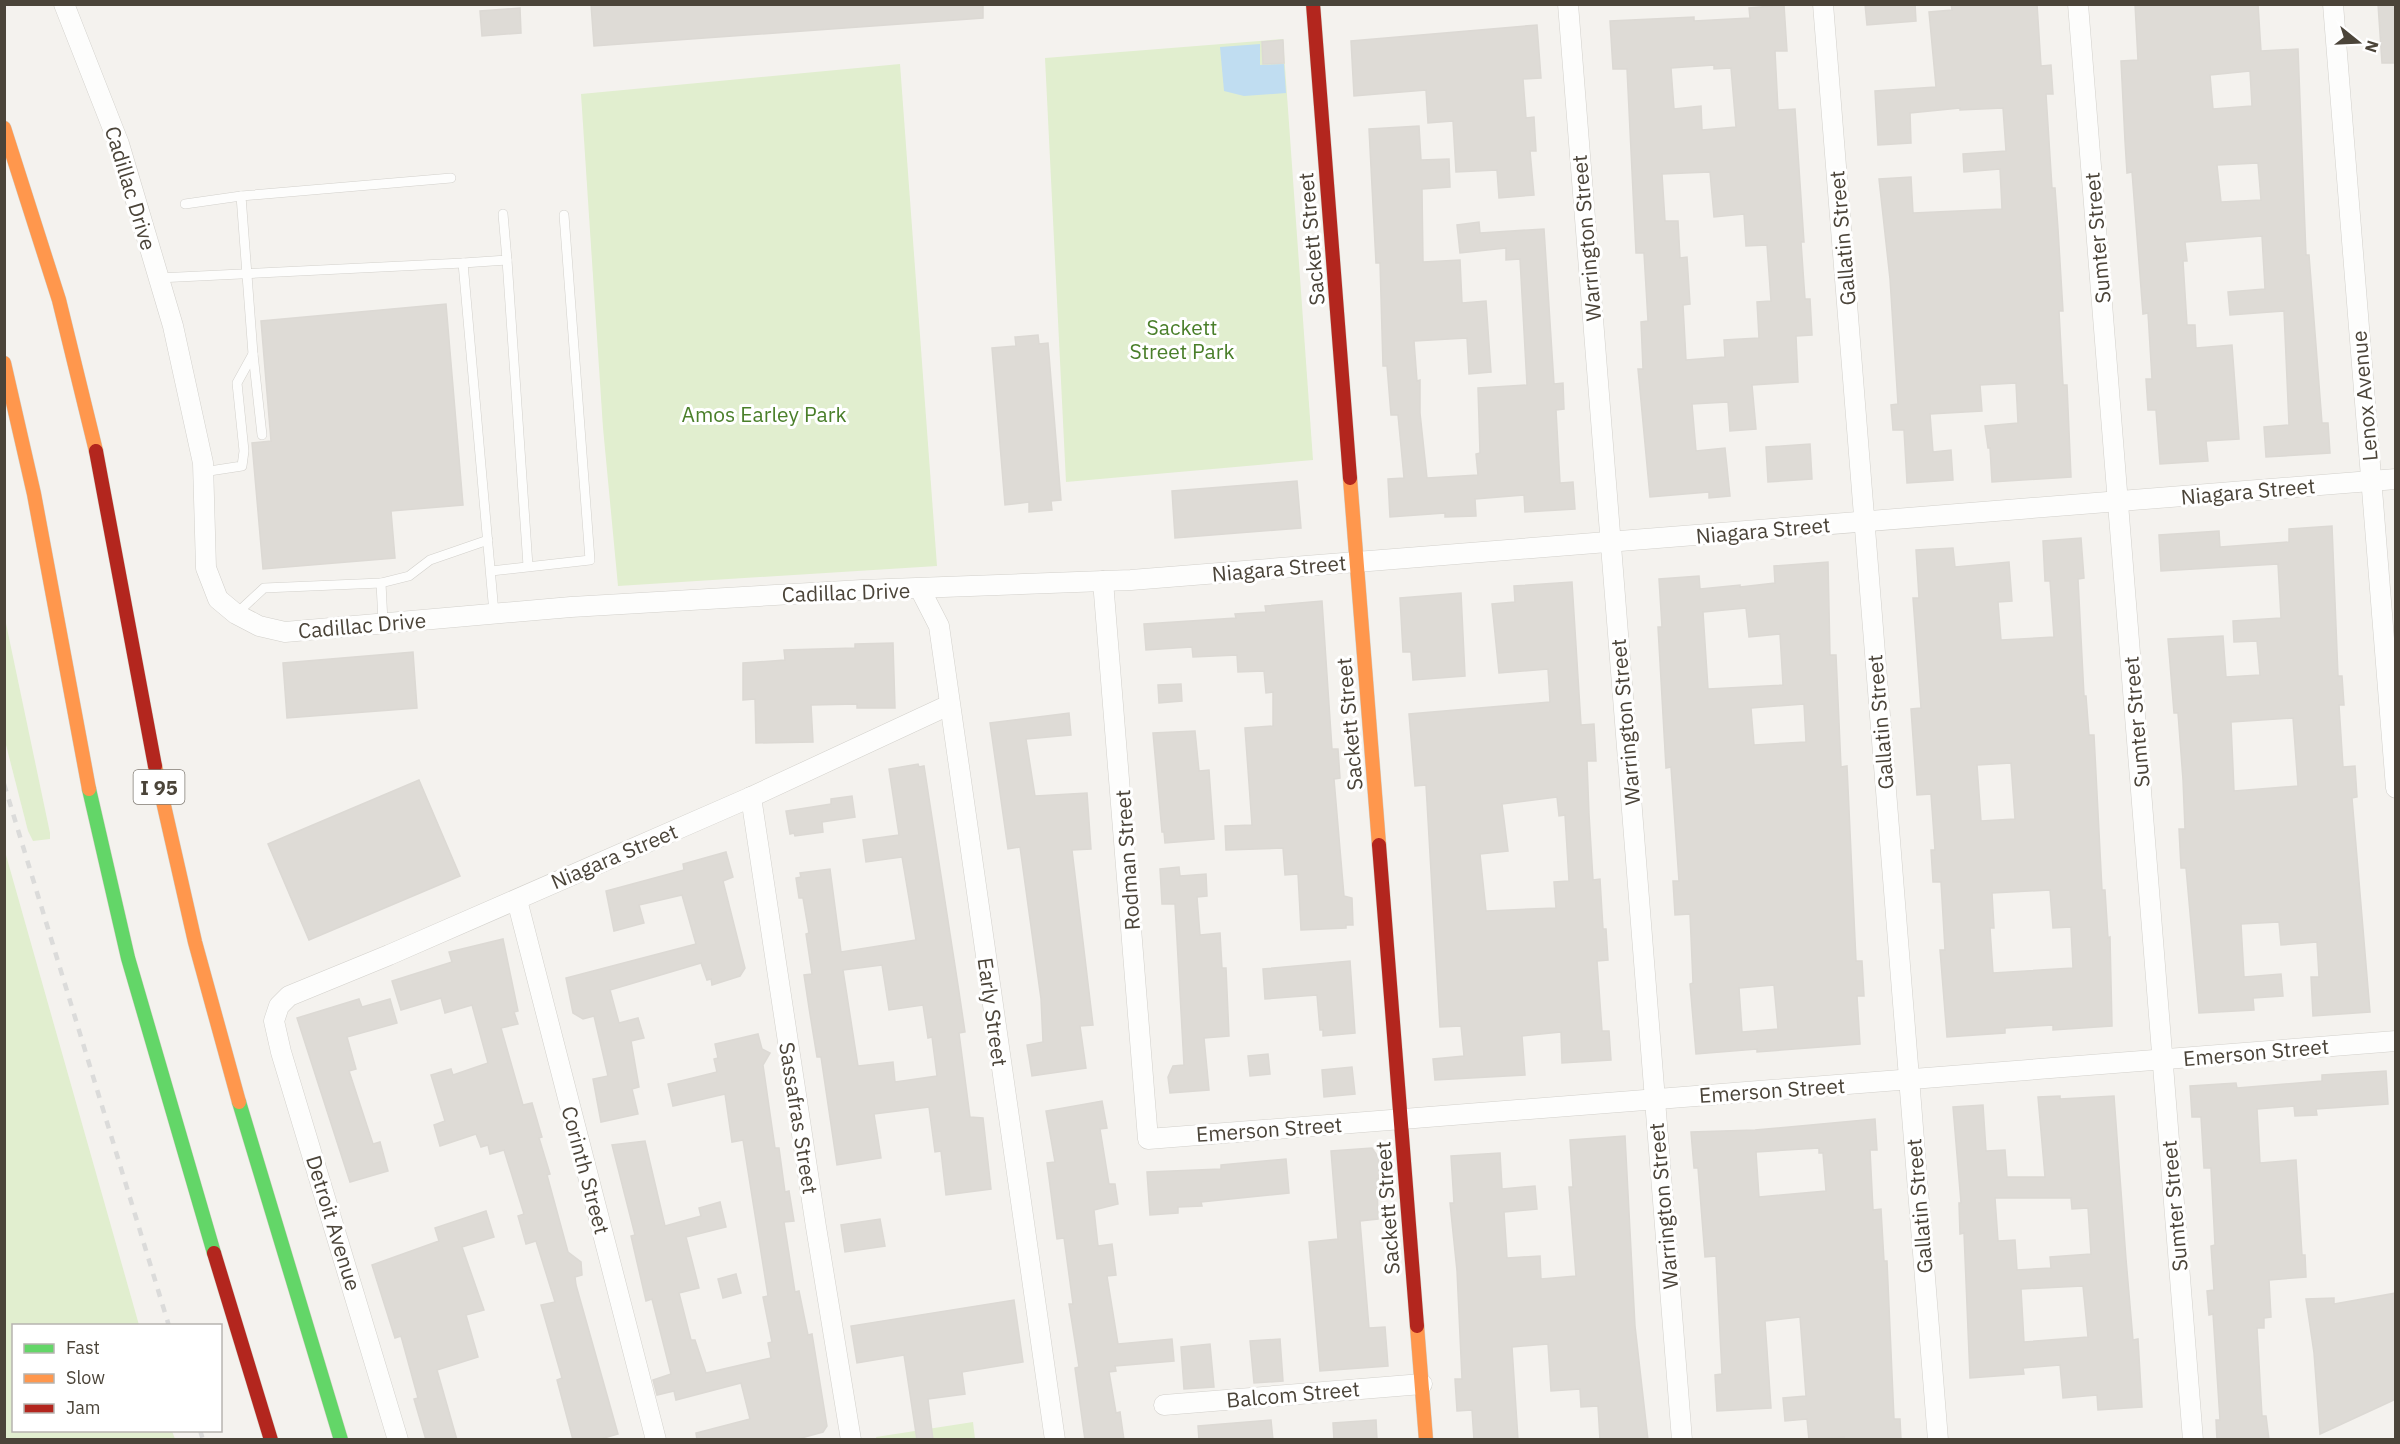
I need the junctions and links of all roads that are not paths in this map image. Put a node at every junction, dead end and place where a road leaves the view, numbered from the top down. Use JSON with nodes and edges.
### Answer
{"nodes":[{"id":1,"x":64,"y":4,"type":"edge"},
{"id":2,"x":1313,"y":4,"type":"edge"},
{"id":3,"x":1568,"y":4,"type":"edge"},
{"id":4,"x":1823,"y":4,"type":"edge"},
{"id":5,"x":2078,"y":4,"type":"edge"},
{"id":6,"x":2333,"y":4,"type":"edge"},
{"id":7,"x":4,"y":128,"type":"edge"},
{"id":8,"x":451,"y":178,"type":"dead end"},
{"id":9,"x":241,"y":196,"type":"junction"},
{"id":10,"x":185,"y":204,"type":"dead end"},
{"id":11,"x":503,"y":214,"type":"dead end"},
{"id":12,"x":564,"y":215,"type":"dead end"},
{"id":13,"x":507,"y":260,"type":"junction"},
{"id":14,"x":462,"y":262,"type":"junction"},
{"id":15,"x":247,"y":274,"type":"junction"},
{"id":16,"x":158,"y":278,"type":"junction"},
{"id":17,"x":253,"y":354,"type":"junction"},
{"id":18,"x":4,"y":363,"type":"edge"},
{"id":19,"x":262,"y":435,"type":"dead end"},
{"id":20,"x":203,"y":472,"type":"junction"},
{"id":21,"x":2396,"y":479,"type":"edge"},
{"id":22,"x":2371,"y":481,"type":"junction"},
{"id":23,"x":2118,"y":501,"type":"junction"},
{"id":24,"x":1864,"y":522,"type":"junction"},
{"id":25,"x":488,"y":540,"type":"junction"},
{"id":26,"x":1610,"y":542,"type":"junction"},
{"id":27,"x":1357,"y":562,"type":"junction"},
{"id":28,"x":528,"y":566,"type":"junction"},
{"id":29,"x":491,"y":571,"type":"junction"},
{"id":30,"x":1131,"y":580,"type":"joint"},
{"id":31,"x":1103,"y":581,"type":"junction"},
{"id":32,"x":381,"y":583,"type":"junction"},
{"id":33,"x":920,"y":589,"type":"junction"},
{"id":34,"x":494,"y":613,"type":"junction"},
{"id":35,"x":236,"y":614,"type":"junction"},
{"id":36,"x":383,"y":622,"type":"junction"},
{"id":37,"x":949,"y":705,"type":"junction"},
{"id":38,"x":2396,"y":788,"type":"edge"},
{"id":39,"x":751,"y":797,"type":"junction"},
{"id":40,"x":517,"y":900,"type":"junction"},
{"id":41,"x":279,"y":1006,"type":"joint"},
{"id":42,"x":2396,"y":1041,"type":"edge"},
{"id":43,"x":2162,"y":1059,"type":"junction"},
{"id":44,"x":1909,"y":1079,"type":"junction"},
{"id":45,"x":1654,"y":1099,"type":"junction"},
{"id":46,"x":1401,"y":1119,"type":"junction"},
{"id":47,"x":1148,"y":1139,"type":"joint"},
{"id":48,"x":1422,"y":1384,"type":"junction"},
{"id":49,"x":1164,"y":1405,"type":"dead end"},
{"id":50,"x":271,"y":1440,"type":"edge"},
{"id":51,"x":341,"y":1440,"type":"edge"},
{"id":52,"x":398,"y":1440,"type":"edge"},
{"id":53,"x":656,"y":1440,"type":"edge"},
{"id":54,"x":851,"y":1440,"type":"edge"},
{"id":55,"x":1055,"y":1440,"type":"edge"},
{"id":56,"x":1426,"y":1440,"type":"edge"},
{"id":57,"x":1682,"y":1440,"type":"edge"},
{"id":58,"x":1938,"y":1440,"type":"edge"},
{"id":59,"x":2193,"y":1440,"type":"edge"}],
"edges":[{"from":1,"to":16,"type":"street","name":"Cadillac Drive"},
{"from":2,"to":27,"type":"main road","name":"Sackett Street"},
{"from":3,"to":26,"type":"street","name":"Warrington Street"},
{"from":4,"to":24,"type":"street","name":"Gallatin Street"},
{"from":5,"to":23,"type":"street","name":"Sumter Street"},
{"from":6,"to":22,"type":"street","name":"Lenox Avenue"},
{"from":7,"to":51,"type":"main road","number":"I 95"},
{"from":8,"to":9,"type":"lane"},
{"from":9,"to":10,"type":"lane"},
{"from":9,"to":15,"type":"lane"},
{"from":11,"to":13,"type":"lane"},
{"from":12,"to":28,"type":"lane"},
{"from":13,"to":14,"type":"lane"},
{"from":13,"to":28,"type":"lane"},
{"from":14,"to":15,"type":"lane"},
{"from":14,"to":25,"type":"lane"},
{"from":15,"to":16,"type":"lane"},
{"from":15,"to":17,"type":"lane"},
{"from":16,"to":20,"type":"street","name":"Cadillac Drive"},
{"from":17,"to":19,"type":"lane"},
{"from":17,"to":20,"type":"lane"},
{"from":18,"to":50,"type":"main road"},
{"from":20,"to":35,"type":"street","name":"Cadillac Drive"},
{"from":21,"to":22,"type":"street","name":"Niagara Street"},
{"from":22,"to":23,"type":"street","name":"Niagara Street"},
{"from":22,"to":38,"type":"street","name":"Lenox Avenue"},
{"from":23,"to":24,"type":"street","name":"Niagara Street"},
{"from":23,"to":43,"type":"street","name":"Sumter Street"},
{"from":24,"to":26,"type":"street","name":"Niagara Street"},
{"from":24,"to":44,"type":"street","name":"Gallatin Street"},
{"from":25,"to":29,"type":"lane"},
{"from":25,"to":32,"type":"lane"},
{"from":26,"to":27,"type":"street","name":"Niagara Street"},
{"from":26,"to":45,"type":"street","name":"Warrington Street"},
{"from":27,"to":30,"type":"street","name":"Niagara Street"},
{"from":27,"to":46,"type":"main road","name":"Sackett Street"},
{"from":28,"to":29,"type":"lane"},
{"from":29,"to":34,"type":"lane"},
{"from":30,"to":31,"type":"street","name":"Cadillac Drive"},
{"from":31,"to":33,"type":"street","name":"Cadillac Drive"},
{"from":31,"to":47,"type":"street","name":"Rodman Street"},
{"from":32,"to":35,"type":"lane"},
{"from":32,"to":36,"type":"lane"},
{"from":33,"to":34,"type":"street","name":"Cadillac Drive"},
{"from":33,"to":37,"type":"street","name":"Early Street"},
{"from":34,"to":36,"type":"street","name":"Cadillac Drive"},
{"from":35,"to":36,"type":"street","name":"Cadillac Drive"},
{"from":37,"to":39,"type":"street","name":"Niagara Street"},
{"from":37,"to":55,"type":"street","name":"Early Street"},
{"from":39,"to":40,"type":"street","name":"Niagara Street"},
{"from":39,"to":54,"type":"street","name":"Sassafras Street"},
{"from":40,"to":41,"type":"street","name":"Niagara Street"},
{"from":40,"to":53,"type":"street","name":"Corinth Street"},
{"from":41,"to":52,"type":"street","name":"Detroit Avenue"},
{"from":42,"to":43,"type":"street","name":"Emerson Street"},
{"from":43,"to":44,"type":"street","name":"Emerson Street"},
{"from":43,"to":59,"type":"street","name":"Sumter Street"},
{"from":44,"to":45,"type":"street","name":"Emerson Street"},
{"from":44,"to":58,"type":"street","name":"Gallatin Street"},
{"from":45,"to":46,"type":"street","name":"Emerson Street"},
{"from":45,"to":57,"type":"street","name":"Warrington Street"},
{"from":46,"to":47,"type":"street","name":"Emerson Street"},
{"from":46,"to":48,"type":"main road","name":"Sackett Street"},
{"from":48,"to":49,"type":"street","name":"Balcom Street"},
{"from":48,"to":56,"type":"main road","name":"Sackett Street"}]}
